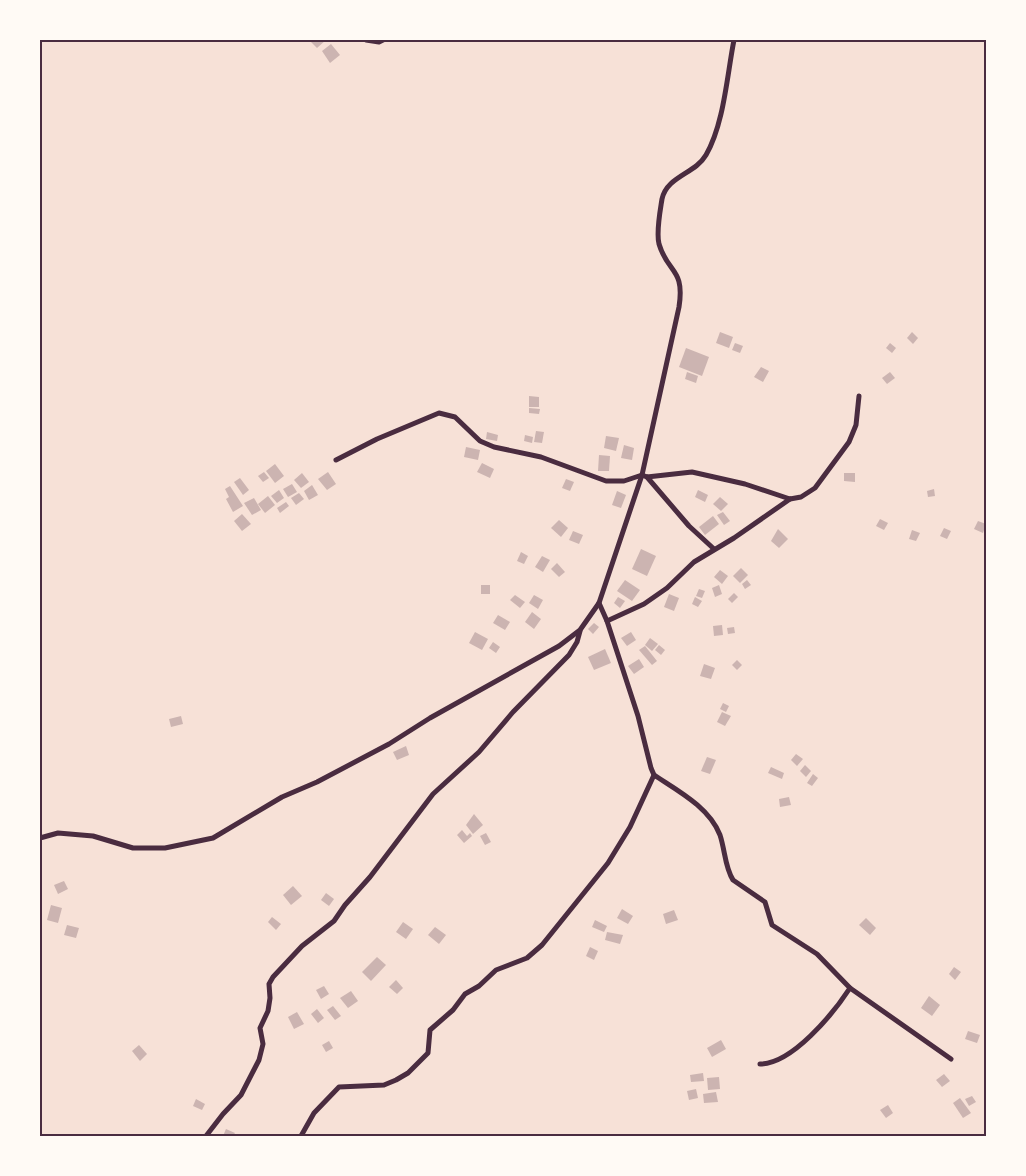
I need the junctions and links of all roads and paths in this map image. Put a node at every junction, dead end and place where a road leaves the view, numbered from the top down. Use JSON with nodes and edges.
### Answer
{"nodes":[{"id":1,"x":366,"y":40,"type":"edge"},
{"id":2,"x":383,"y":40,"type":"edge"},
{"id":3,"x":734,"y":40,"type":"edge"},
{"id":4,"x":860,"y":396,"type":"dead end"},
{"id":5,"x":336,"y":460,"type":"dead end"},
{"id":6,"x":645,"y":476,"type":"junction"},
{"id":7,"x":790,"y":499,"type":"junction"},
{"id":8,"x":714,"y":549,"type":"junction"},
{"id":9,"x":599,"y":603,"type":"junction"},
{"id":10,"x":607,"y":621,"type":"junction"},
{"id":11,"x":580,"y":630,"type":"junction"},
{"id":12,"x":654,"y":775,"type":"junction"},
{"id":13,"x":40,"y":838,"type":"edge"},
{"id":14,"x":850,"y":988,"type":"junction"},
{"id":15,"x":951,"y":1059,"type":"dead end"},
{"id":16,"x":760,"y":1064,"type":"dead end"},
{"id":17,"x":206,"y":1136,"type":"edge"},
{"id":18,"x":300,"y":1136,"type":"edge"}],
"edges":[{"from":1,"to":2,"type":"street"},
{"from":3,"to":6,"type":"street"},
{"from":4,"to":7,"type":"street"},
{"from":5,"to":6,"type":"street"},
{"from":6,"to":7,"type":"street"},
{"from":6,"to":8,"type":"street"},
{"from":6,"to":9,"type":"street"},
{"from":7,"to":8,"type":"street"},
{"from":8,"to":10,"type":"street"},
{"from":9,"to":10,"type":"street"},
{"from":9,"to":11,"type":"street"},
{"from":10,"to":12,"type":"street"},
{"from":11,"to":13,"type":"street"},
{"from":11,"to":17,"type":"street"},
{"from":12,"to":14,"type":"street"},
{"from":12,"to":18,"type":"street"},
{"from":14,"to":15,"type":"street"},
{"from":14,"to":16,"type":"street"}]}
